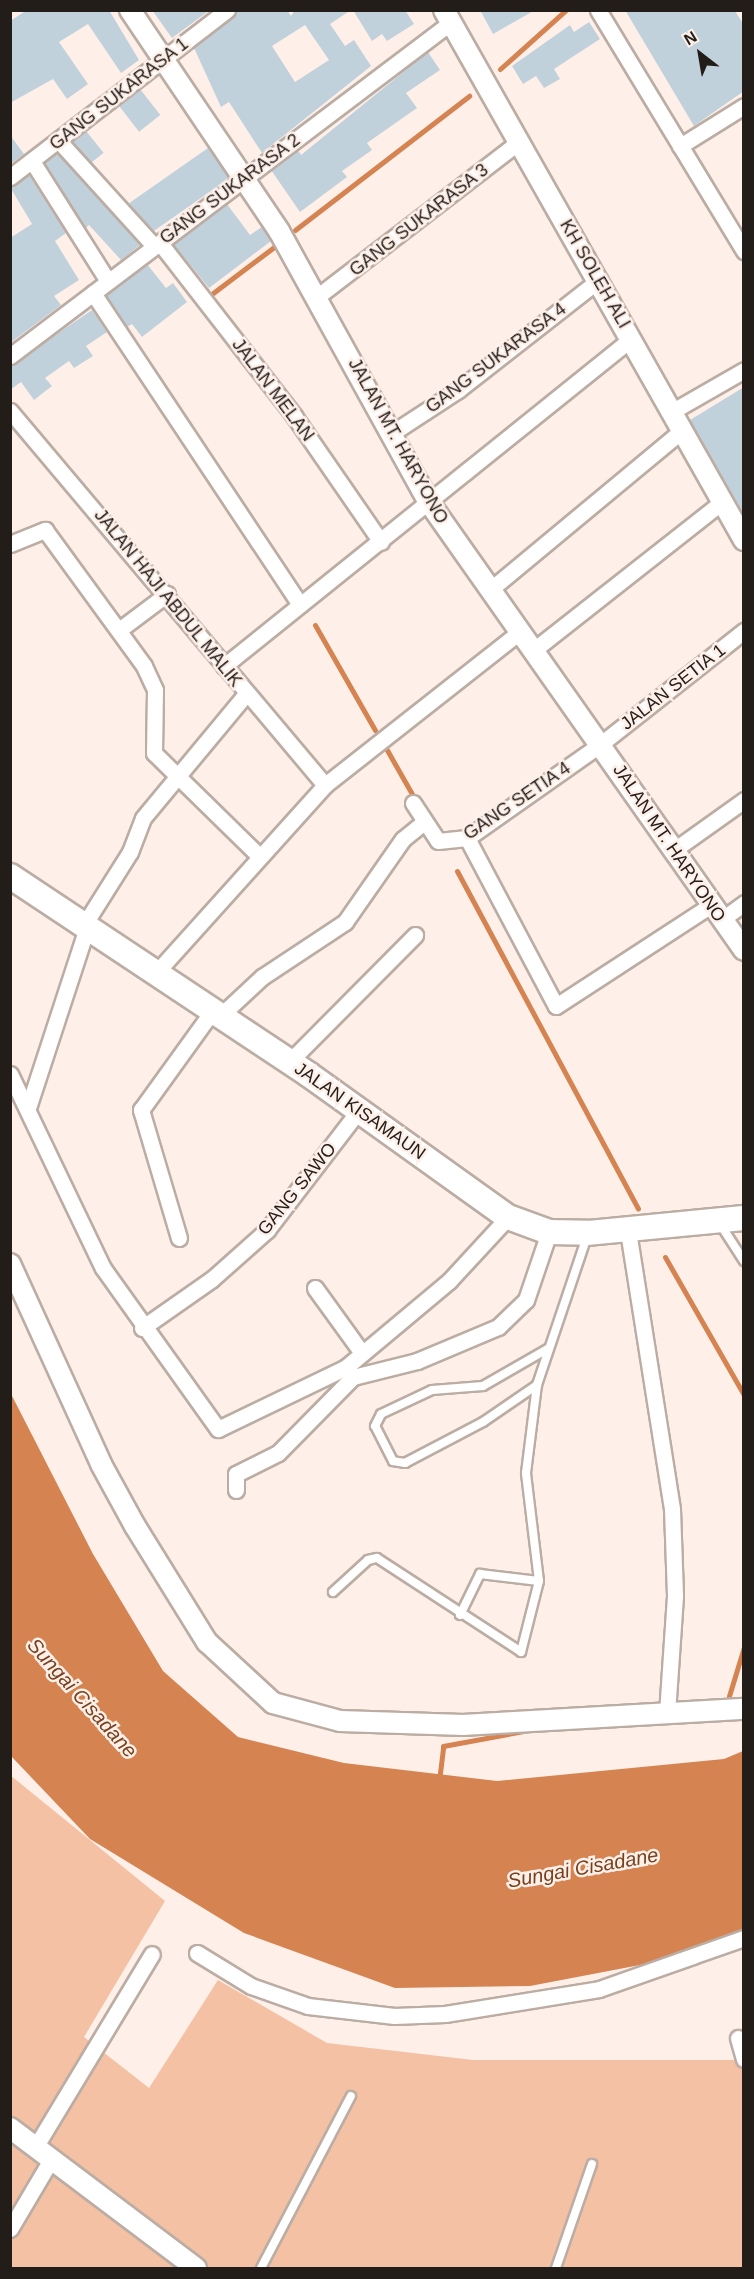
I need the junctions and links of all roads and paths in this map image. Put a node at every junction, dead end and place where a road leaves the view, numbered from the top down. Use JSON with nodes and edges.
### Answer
{"nodes":[{"id":1,"x":130,"y":10,"type":"edge"},
{"id":2,"x":227,"y":10,"type":"edge"},
{"id":3,"x":598,"y":10,"type":"edge"},
{"id":4,"x":447,"y":17,"type":"edge"},
{"id":5,"x":162,"y":59,"type":"junction"},
{"id":6,"x":744,"y":106,"type":"edge"},
{"id":7,"x":58,"y":140,"type":"junction"},
{"id":8,"x":519,"y":142,"type":"junction"},
{"id":9,"x":680,"y":146,"type":"junction"},
{"id":10,"x":32,"y":161,"type":"junction"},
{"id":11,"x":10,"y":177,"type":"edge"},
{"id":12,"x":244,"y":179,"type":"junction"},
{"id":13,"x":157,"y":245,"type":"junction"},
{"id":14,"x":742,"y":246,"type":"edge"},
{"id":15,"x":599,"y":280,"type":"junction"},
{"id":16,"x":108,"y":281,"type":"junction"},
{"id":17,"x":93,"y":293,"type":"junction"},
{"id":18,"x":318,"y":296,"type":"junction"},
{"id":19,"x":632,"y":338,"type":"junction"},
{"id":20,"x":10,"y":356,"type":"edge"},
{"id":21,"x":744,"y":370,"type":"edge"},
{"id":22,"x":10,"y":411,"type":"edge"},
{"id":23,"x":671,"y":412,"type":"junction"},
{"id":24,"x":680,"y":432,"type":"junction"},
{"id":25,"x":392,"y":433,"type":"junction"},
{"id":26,"x":428,"y":501,"type":"junction"},
{"id":27,"x":722,"y":502,"type":"junction"},
{"id":28,"x":744,"y":540,"type":"edge"},
{"id":29,"x":381,"y":542,"type":"junction"},
{"id":30,"x":10,"y":544,"type":"edge"},
{"id":31,"x":491,"y":589,"type":"junction"},
{"id":32,"x":167,"y":594,"type":"junction"},
{"id":33,"x":300,"y":605,"type":"junction"},
{"id":34,"x":119,"y":630,"type":"junction"},
{"id":35,"x":521,"y":631,"type":"junction"},
{"id":36,"x":744,"y":631,"type":"edge"},
{"id":37,"x":535,"y":649,"type":"junction"},
{"id":38,"x":224,"y":666,"type":"junction"},
{"id":39,"x":246,"y":694,"type":"junction"},
{"id":40,"x":602,"y":743,"type":"junction"},
{"id":41,"x":177,"y":778,"type":"junction"},
{"id":42,"x":325,"y":785,"type":"junction"},
{"id":43,"x":744,"y":800,"type":"edge"},
{"id":44,"x":413,"y":803,"type":"dead end"},
{"id":45,"x":423,"y":823,"type":"junction"},
{"id":46,"x":467,"y":838,"type":"junction"},
{"id":47,"x":674,"y":850,"type":"junction"},
{"id":48,"x":258,"y":855,"type":"junction"},
{"id":49,"x":10,"y":876,"type":"edge"},
{"id":50,"x":744,"y":903,"type":"edge"},
{"id":51,"x":716,"y":912,"type":"junction"},
{"id":52,"x":86,"y":926,"type":"junction"},
{"id":53,"x":415,"y":936,"type":"dead end"},
{"id":54,"x":744,"y":950,"type":"edge"},
{"id":55,"x":154,"y":975,"type":"junction"},
{"id":56,"x":215,"y":1015,"type":"junction"},
{"id":57,"x":288,"y":1062,"type":"junction"},
{"id":58,"x":10,"y":1074,"type":"edge"},
{"id":59,"x":28,"y":1108,"type":"junction"},
{"id":60,"x":359,"y":1110,"type":"junction"},
{"id":61,"x":508,"y":1217,"type":"junction"},
{"id":62,"x":744,"y":1218,"type":"edge"},
{"id":63,"x":717,"y":1219,"type":"junction"},
{"id":64,"x":628,"y":1231,"type":"junction"},
{"id":65,"x":549,"y":1232,"type":"junction"},
{"id":66,"x":588,"y":1233,"type":"junction"},
{"id":67,"x":179,"y":1238,"type":"dead end"},
{"id":68,"x":744,"y":1261,"type":"edge"},
{"id":69,"x":10,"y":1264,"type":"edge"},
{"id":70,"x":315,"y":1288,"type":"dead end"},
{"id":71,"x":142,"y":1328,"type":"junction"},
{"id":72,"x":549,"y":1348,"type":"junction"},
{"id":73,"x":362,"y":1353,"type":"junction"},
{"id":74,"x":349,"y":1372,"type":"junction"},
{"id":75,"x":537,"y":1385,"type":"junction"},
{"id":76,"x":236,"y":1490,"type":"dead end"},
{"id":77,"x":539,"y":1581,"type":"junction"},
{"id":78,"x":333,"y":1592,"type":"dead end"},
{"id":79,"x":460,"y":1615,"type":"junction"},
{"id":80,"x":744,"y":1709,"type":"edge"},
{"id":81,"x":668,"y":1712,"type":"junction"},
{"id":82,"x":744,"y":1938,"type":"edge"},
{"id":83,"x":197,"y":1953,"type":"dead end"},
{"id":84,"x":152,"y":1954,"type":"dead end"},
{"id":85,"x":738,"y":2038,"type":"dead end"},
{"id":86,"x":744,"y":2059,"type":"edge"},
{"id":87,"x":351,"y":2096,"type":"dead end"},
{"id":88,"x":10,"y":2128,"type":"edge"},
{"id":89,"x":36,"y":2146,"type":"junction"},
{"id":90,"x":52,"y":2158,"type":"junction"},
{"id":91,"x":592,"y":2164,"type":"dead end"},
{"id":92,"x":10,"y":2229,"type":"edge"},
{"id":93,"x":196,"y":2268,"type":"edge"},
{"id":94,"x":261,"y":2268,"type":"edge"},
{"id":95,"x":556,"y":2268,"type":"edge"}],
"edges":[{"from":1,"to":5,"type":"street","name":"JALAN MT. HARYONO"},
{"from":2,"to":5,"type":"street","name":"GANG SUKARASA 1"},
{"from":3,"to":9,"type":"street"},
{"from":4,"to":8,"type":"street","name":"KH SOLEH ALI"},
{"from":4,"to":12,"type":"street","name":"GANG SUKARASA 2"},
{"from":5,"to":7,"type":"street","name":"GANG SUKARASA 1"},
{"from":5,"to":12,"type":"street","name":"JALAN MT. HARYONO"},
{"from":6,"to":9,"type":"street"},
{"from":7,"to":10,"type":"street","name":"GANG SUKARASA 1"},
{"from":7,"to":13,"type":"street","name":"JALAN MELAN"},
{"from":8,"to":15,"type":"street","name":"KH SOLEH ALI"},
{"from":8,"to":18,"type":"street","name":"GANG SUKARASA 3"},
{"from":9,"to":14,"type":"street"},
{"from":10,"to":11,"type":"street","name":"GANG SUKARASA 1"},
{"from":10,"to":16,"type":"street"},
{"from":12,"to":13,"type":"street","name":"GANG SUKARASA 2"},
{"from":12,"to":18,"type":"street","name":"JALAN MT. HARYONO"},
{"from":13,"to":16,"type":"street","name":"GANG SUKARASA 2"},
{"from":13,"to":29,"type":"street","name":"JALAN MELAN"},
{"from":15,"to":19,"type":"street","name":"KH SOLEH ALI"},
{"from":15,"to":25,"type":"street","name":"GANG SUKARASA 4"},
{"from":16,"to":17,"type":"street","name":"GANG SUKARASA 2"},
{"from":17,"to":20,"type":"street","name":"GANG SUKARASA 2"},
{"from":17,"to":33,"type":"street"},
{"from":18,"to":25,"type":"street","name":"JALAN MT. HARYONO"},
{"from":19,"to":23,"type":"street","name":"KH SOLEH ALI"},
{"from":19,"to":26,"type":"street"},
{"from":21,"to":23,"type":"street"},
{"from":22,"to":32,"type":"street","name":"JALAN HAJI ABDUL MALIK"},
{"from":23,"to":24,"type":"street","name":"KH SOLEH ALI"},
{"from":24,"to":27,"type":"street","name":"KH SOLEH ALI"},
{"from":24,"to":31,"type":"street"},
{"from":25,"to":26,"type":"street","name":"JALAN MT. HARYONO"},
{"from":26,"to":29,"type":"street"},
{"from":26,"to":31,"type":"street","name":"JALAN MT. HARYONO"},
{"from":27,"to":28,"type":"street","name":"KH SOLEH ALI"},
{"from":27,"to":37,"type":"street"},
{"from":29,"to":33,"type":"street"},
{"from":30,"to":34,"type":"street"},
{"from":31,"to":35,"type":"street","name":"JALAN MT. HARYONO"},
{"from":32,"to":34,"type":"street"},
{"from":32,"to":38,"type":"street","name":"JALAN HAJI ABDUL MALIK"},
{"from":33,"to":38,"type":"street"},
{"from":34,"to":41,"type":"street"},
{"from":35,"to":37,"type":"street","name":"JALAN MT. HARYONO"},
{"from":35,"to":42,"type":"street"},
{"from":36,"to":40,"type":"street","name":"JALAN SETIA 1"},
{"from":37,"to":40,"type":"street","name":"JALAN MT. HARYONO"},
{"from":38,"to":39,"type":"street","name":"JALAN HAJI ABDUL MALIK"},
{"from":39,"to":41,"type":"street"},
{"from":39,"to":42,"type":"street","name":"JALAN HAJI ABDUL MALIK"},
{"from":40,"to":46,"type":"street","name":"GANG SETIA 4"},
{"from":40,"to":47,"type":"street","name":"JALAN MT. HARYONO"},
{"from":41,"to":48,"type":"street"},
{"from":41,"to":52,"type":"street"},
{"from":42,"to":48,"type":"street"},
{"from":43,"to":47,"type":"street"},
{"from":44,"to":45,"type":"street","name":"GANG SETIA 4"},
{"from":45,"to":46,"type":"street","name":"GANG SETIA 4"},
{"from":45,"to":56,"type":"street"},
{"from":46,"to":51,"type":"street"},
{"from":47,"to":51,"type":"street","name":"JALAN MT. HARYONO"},
{"from":48,"to":55,"type":"street"},
{"from":49,"to":52,"type":"main road","name":"JALAN KISAMAUN"},
{"from":50,"to":51,"type":"street"},
{"from":51,"to":54,"type":"street","name":"JALAN MT. HARYONO"},
{"from":52,"to":55,"type":"main road","name":"JALAN KISAMAUN"},
{"from":52,"to":59,"type":"street"},
{"from":53,"to":57,"type":"street"},
{"from":55,"to":56,"type":"main road","name":"JALAN KISAMAUN"},
{"from":56,"to":57,"type":"main road","name":"JALAN KISAMAUN"},
{"from":56,"to":67,"type":"street"},
{"from":57,"to":60,"type":"main road","name":"JALAN KISAMAUN"},
{"from":58,"to":59,"type":"street"},
{"from":59,"to":71,"type":"street"},
{"from":60,"to":61,"type":"main road","name":"JALAN KISAMAUN"},
{"from":60,"to":71,"type":"street","name":"GANG SAWO"},
{"from":61,"to":65,"type":"main road","name":"JALAN KISAMAUN"},
{"from":61,"to":73,"type":"street"},
{"from":62,"to":63,"type":"main road","name":"JALAN KISAMAUN"},
{"from":63,"to":64,"type":"main road","name":"JALAN KISAMAUN"},
{"from":63,"to":68,"type":"lane"},
{"from":64,"to":66,"type":"main road","name":"JALAN KISAMAUN"},
{"from":64,"to":81,"type":"street"},
{"from":65,"to":66,"type":"main road","name":"JALAN KISAMAUN"},
{"from":65,"to":74,"type":"street"},
{"from":66,"to":72,"type":"lane"},
{"from":69,"to":81,"type":"street"},
{"from":70,"to":73,"type":"street"},
{"from":71,"to":74,"type":"street"},
{"from":72,"to":75,"type":"lane"},
{"from":72,"to":75,"type":"lane"},
{"from":73,"to":74,"type":"street"},
{"from":74,"to":76,"type":"street"},
{"from":75,"to":77,"type":"lane"},
{"from":77,"to":79,"type":"lane"},
{"from":77,"to":79,"type":"lane"},
{"from":78,"to":79,"type":"lane"},
{"from":80,"to":81,"type":"street"},
{"from":82,"to":83,"type":"street"},
{"from":84,"to":89,"type":"street"},
{"from":85,"to":86,"type":"street"},
{"from":87,"to":94,"type":"lane"},
{"from":88,"to":89,"type":"street"},
{"from":89,"to":90,"type":"street"},
{"from":90,"to":92,"type":"street"},
{"from":90,"to":93,"type":"street"},
{"from":91,"to":95,"type":"lane"}]}
